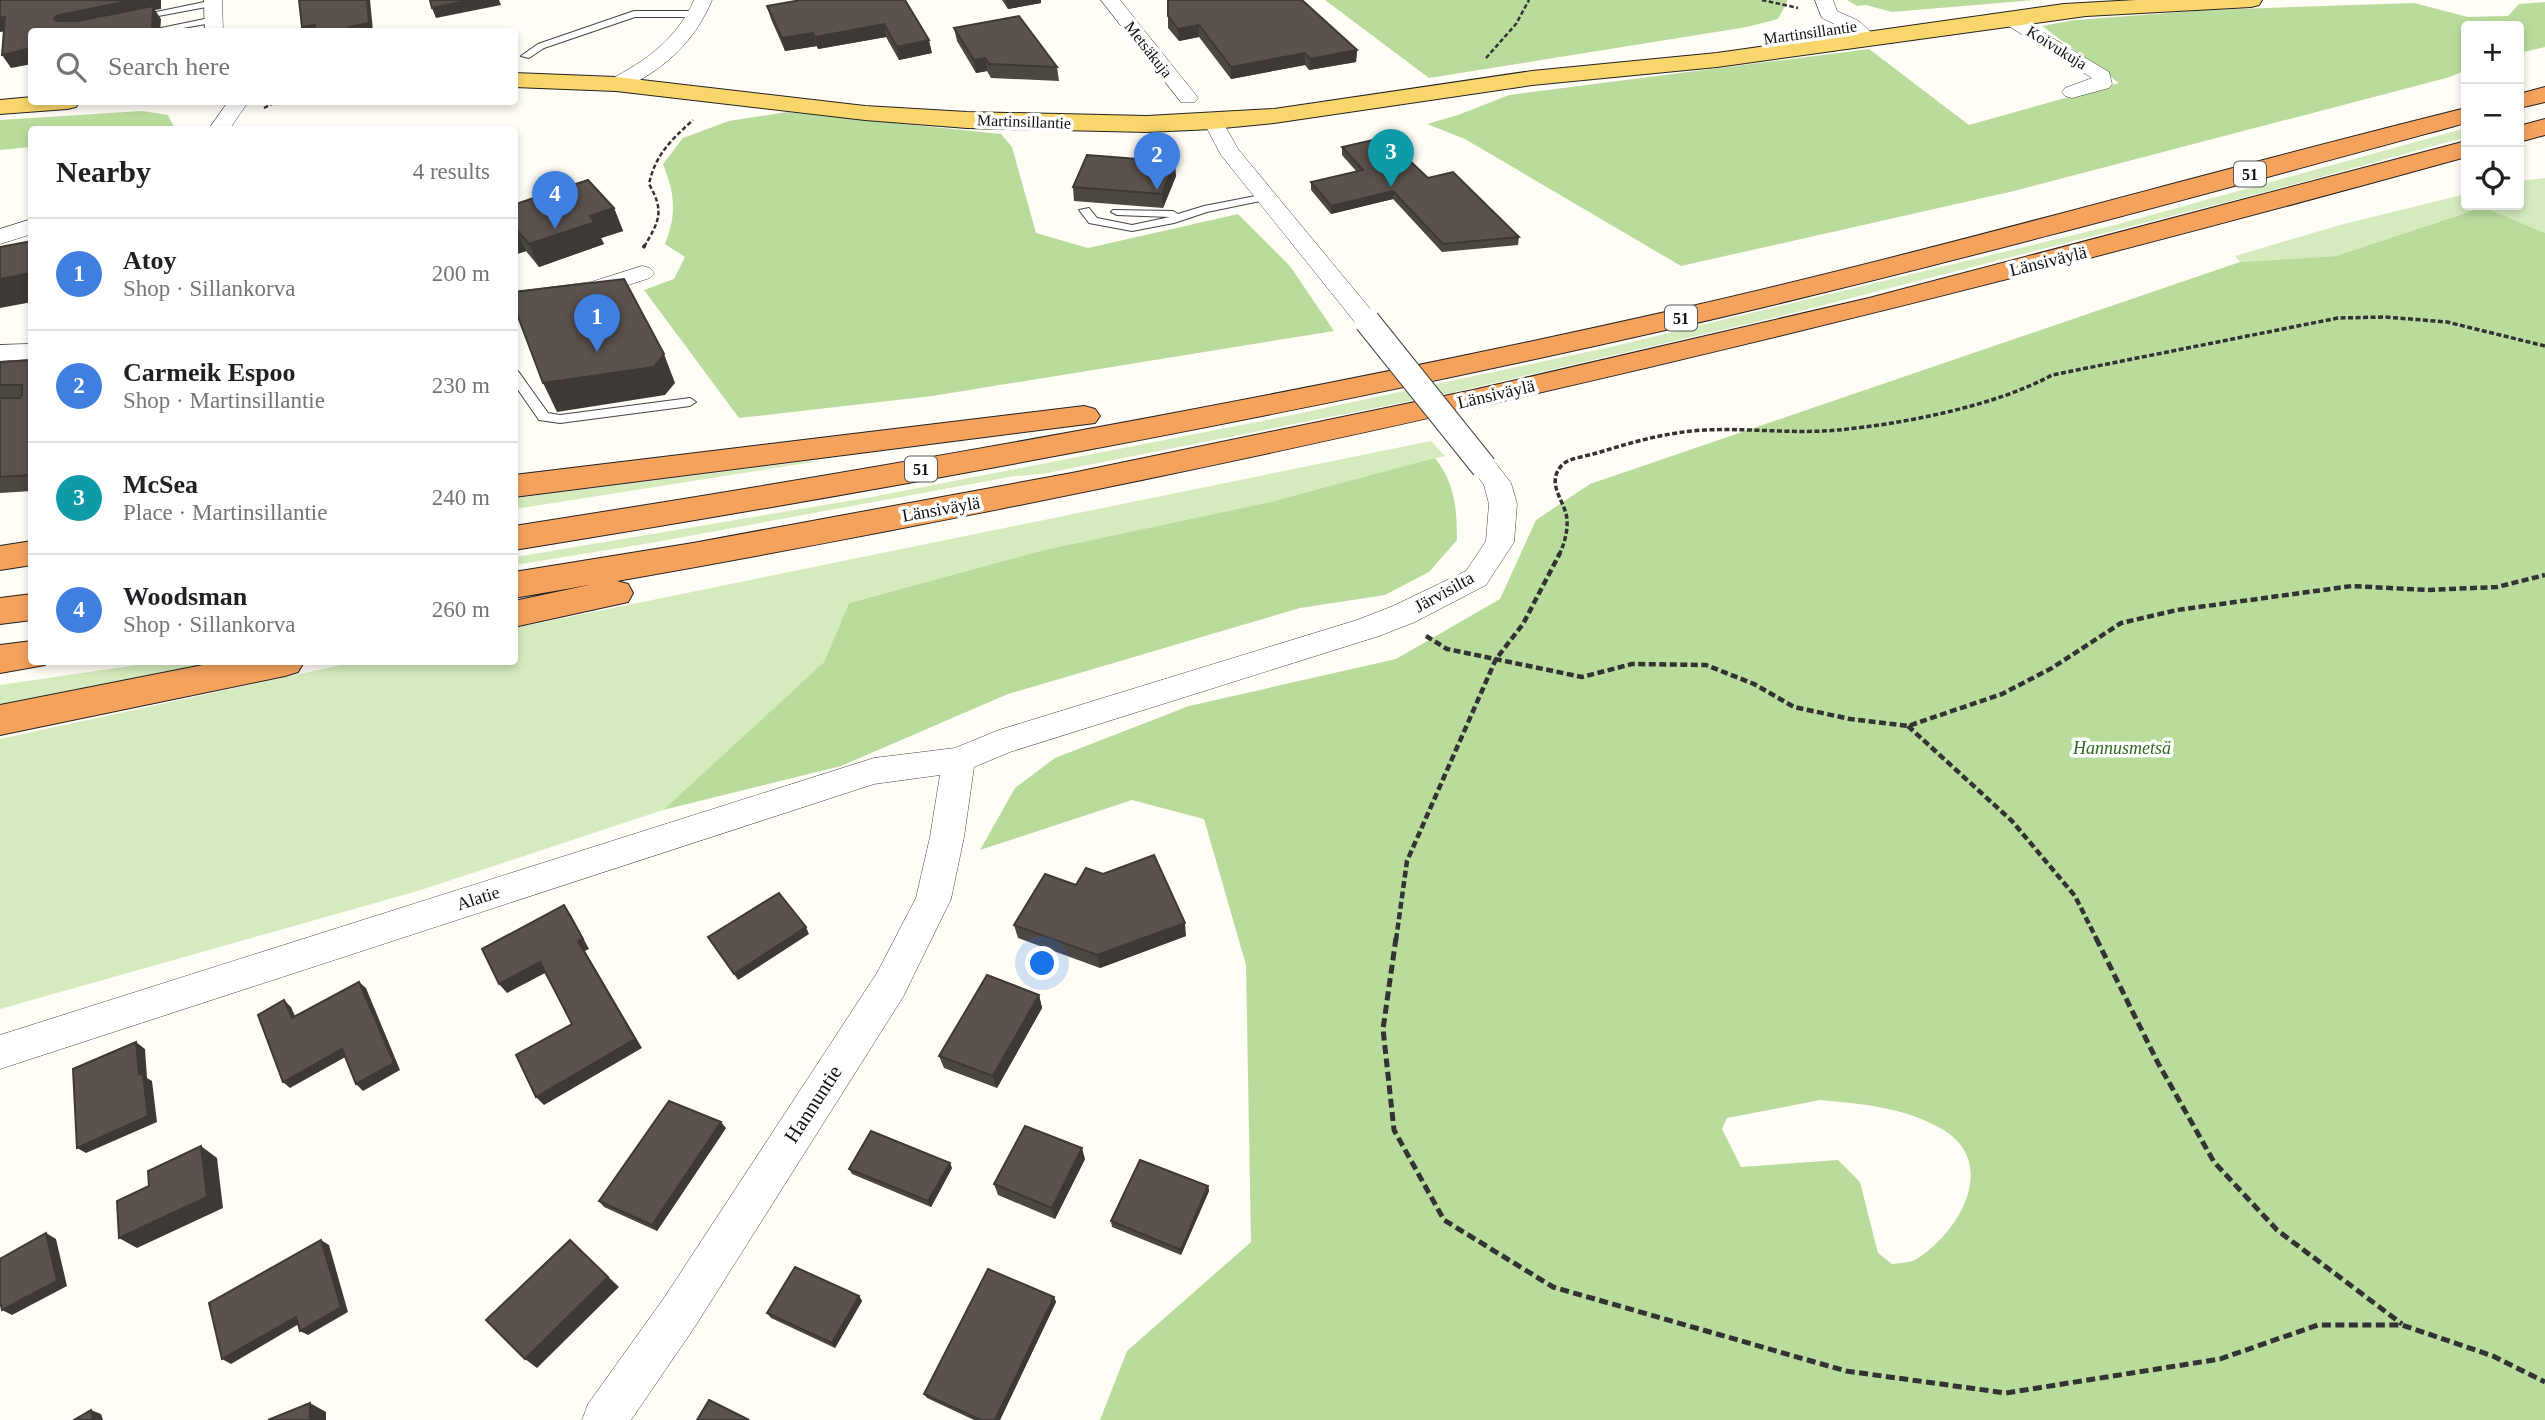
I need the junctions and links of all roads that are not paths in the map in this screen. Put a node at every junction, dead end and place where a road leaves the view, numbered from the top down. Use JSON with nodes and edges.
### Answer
{"nodes":[{"id":1,"x":1110,"y":0,"type":"edge"},
{"id":2,"x":1824,"y":0,"type":"edge"},
{"id":3,"x":1831,"y":0,"type":"edge"},
{"id":4,"x":2251,"y":0,"type":"edge"},
{"id":5,"x":680,"y":7,"type":"edge"},
{"id":6,"x":700,"y":7,"type":"edge"},
{"id":7,"x":2091,"y":9,"type":"junction"},
{"id":8,"x":214,"y":14,"type":"edge"},
{"id":9,"x":121,"y":20,"type":"edge"},
{"id":10,"x":2014,"y":21,"type":"junction"},
{"id":11,"x":166,"y":28,"type":"dead end"},
{"id":12,"x":1860,"y":33,"type":"junction"},
{"id":13,"x":526,"y":57,"type":"dead end"},
{"id":14,"x":518,"y":79,"type":"edge"},
{"id":15,"x":616,"y":84,"type":"junction"},
{"id":16,"x":2072,"y":92,"type":"dead end"},
{"id":17,"x":2545,"y":94,"type":"edge"},
{"id":18,"x":1188,"y":99,"type":"dead end"},
{"id":19,"x":2524,"y":100,"type":"edge"},
{"id":20,"x":28,"y":105,"type":"edge"},
{"id":21,"x":236,"y":105,"type":"edge"},
{"id":22,"x":0,"y":107,"type":"edge"},
{"id":23,"x":2461,"y":116,"type":"edge"},
{"id":24,"x":1213,"y":121,"type":"junction"},
{"id":25,"x":221,"y":126,"type":"edge"},
{"id":26,"x":2545,"y":127,"type":"edge"},
{"id":27,"x":2524,"y":133,"type":"edge"},
{"id":28,"x":2461,"y":150,"type":"edge"},
{"id":29,"x":1266,"y":197,"type":"junction"},
{"id":30,"x":1085,"y":210,"type":"dead end"},
{"id":31,"x":1116,"y":212,"type":"dead end"},
{"id":32,"x":1188,"y":215,"type":"junction"},
{"id":33,"x":28,"y":227,"type":"edge"},
{"id":34,"x":0,"y":237,"type":"edge"},
{"id":35,"x":642,"y":273,"type":"road end"},
{"id":36,"x":518,"y":298,"type":"edge"},
{"id":37,"x":28,"y":351,"type":"edge"},
{"id":38,"x":0,"y":353,"type":"edge"},
{"id":39,"x":518,"y":380,"type":"edge"},
{"id":40,"x":1327,"y":395,"type":"junction"},
{"id":41,"x":690,"y":402,"type":"dead end"},
{"id":42,"x":1093,"y":481,"type":"junction"},
{"id":43,"x":518,"y":486,"type":"edge"},
{"id":44,"x":28,"y":537,"type":"edge"},
{"id":45,"x":518,"y":537,"type":"edge"},
{"id":46,"x":0,"y":540,"type":"edge"},
{"id":47,"x":28,"y":554,"type":"edge"},
{"id":48,"x":0,"y":558,"type":"edge"},
{"id":49,"x":518,"y":584,"type":"edge"},
{"id":50,"x":28,"y":608,"type":"edge"},
{"id":51,"x":0,"y":611,"type":"edge"},
{"id":52,"x":518,"y":613,"type":"edge"},
{"id":53,"x":28,"y":656,"type":"edge"},
{"id":54,"x":0,"y":659,"type":"edge"},
{"id":55,"x":270,"y":665,"type":"edge"},
{"id":56,"x":0,"y":722,"type":"edge"},
{"id":57,"x":959,"y":760,"type":"junction"},
{"id":58,"x":0,"y":1052,"type":"edge"},
{"id":59,"x":604,"y":1420,"type":"edge"}],
"edges":[{"from":1,"to":18,"type":"street","name":"Metsäkuja"},
{"from":2,"to":12,"type":"street"},
{"from":3,"to":12,"type":"street"},
{"from":4,"to":7,"type":"main road","name":"Martinsillantie"},
{"from":5,"to":6,"type":"lane"},
{"from":5,"to":13,"type":"lane"},
{"from":5,"to":15,"type":"street"},
{"from":6,"to":15,"type":"street"},
{"from":7,"to":10,"type":"main road","name":"Martinsillantie"},
{"from":7,"to":12,"type":"main road","name":"Martinsillantie"},
{"from":8,"to":9,"type":"lane"},
{"from":8,"to":11,"type":"lane"},
{"from":10,"to":12,"type":"main road","name":"Martinsillantie"},
{"from":10,"to":16,"type":"street","name":"Koivukuja"},
{"from":12,"to":24,"type":"main road","name":"Martinsillantie"},
{"from":14,"to":15,"type":"main road","name":"Martinsillantie"},
{"from":15,"to":24,"type":"main road","name":"Martinsillantie"},
{"from":17,"to":19,"type":"highway"},
{"from":20,"to":22,"type":"main road"},
{"from":21,"to":25,"type":"street"},
{"from":23,"to":40,"type":"highway","name":"Länsiväylä","number":"51"},
{"from":24,"to":29,"type":"street","name":"Järvisilta"},
{"from":26,"to":27,"type":"highway"},
{"from":28,"to":42,"type":"highway","name":"Länsiväylä","number":"51"},
{"from":29,"to":32,"type":"lane"},
{"from":29,"to":57,"type":"street","name":"Järvisilta","bridge":true},
{"from":30,"to":32,"type":"lane"},
{"from":31,"to":32,"type":"lane"},
{"from":33,"to":34,"type":"street"},
{"from":35,"to":36,"type":"street"},
{"from":37,"to":38,"type":"street"},
{"from":39,"to":41,"type":"lane"},
{"from":40,"to":43,"type":"highway"},
{"from":40,"to":45,"type":"highway","name":"Länsiväylä","number":"51"},
{"from":42,"to":49,"type":"highway","name":"Länsiväylä","number":"51"},
{"from":42,"to":52,"type":"highway"},
{"from":44,"to":46,"type":"highway"},
{"from":47,"to":48,"type":"highway"},
{"from":50,"to":51,"type":"highway"},
{"from":53,"to":54,"type":"highway"},
{"from":55,"to":56,"type":"highway"},
{"from":57,"to":58,"type":"street","name":"Alatie"},
{"from":57,"to":59,"type":"street","name":"Hannuntie"}]}
